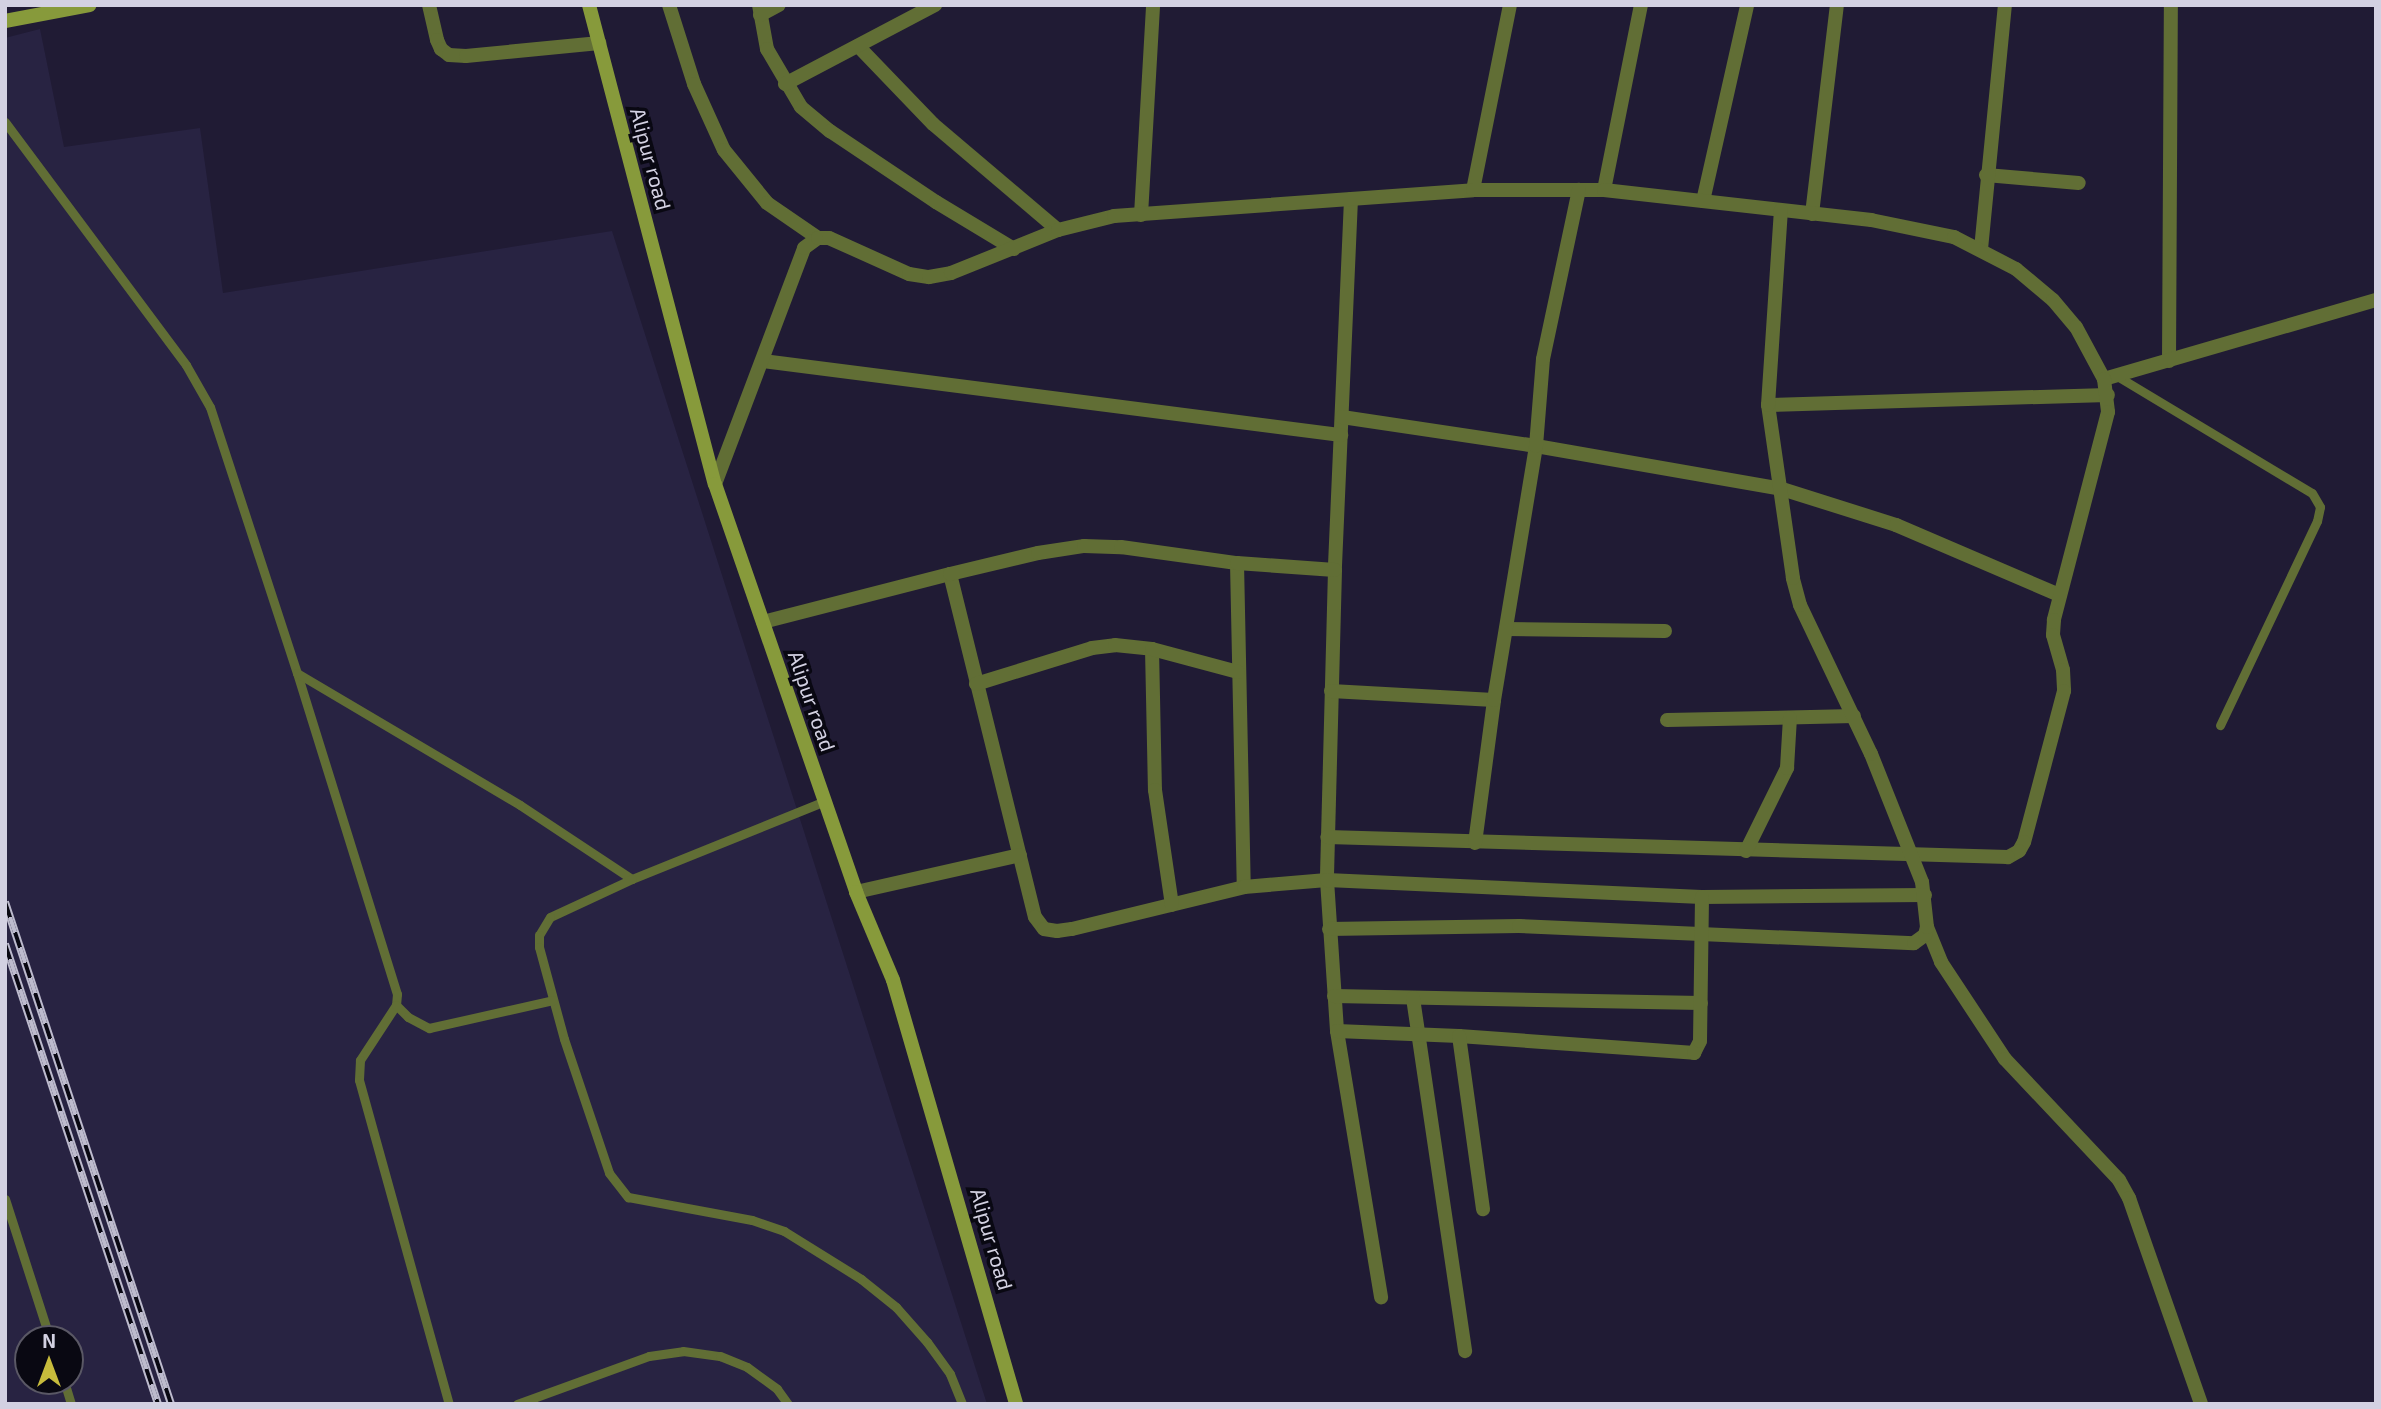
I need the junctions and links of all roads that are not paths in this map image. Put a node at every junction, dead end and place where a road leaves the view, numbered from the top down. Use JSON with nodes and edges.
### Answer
{"nodes":[{"id":1,"x":90,"y":5,"type":"edge"},
{"id":2,"x":429,"y":5,"type":"edge"},
{"id":3,"x":589,"y":5,"type":"edge"},
{"id":4,"x":669,"y":5,"type":"edge"},
{"id":5,"x":779,"y":5,"type":"edge"},
{"id":6,"x":935,"y":5,"type":"edge"},
{"id":7,"x":1153,"y":5,"type":"edge"},
{"id":8,"x":1510,"y":5,"type":"edge"},
{"id":9,"x":1641,"y":5,"type":"edge"},
{"id":10,"x":1747,"y":5,"type":"edge"},
{"id":11,"x":1837,"y":5,"type":"edge"},
{"id":12,"x":2005,"y":5,"type":"edge"},
{"id":13,"x":2171,"y":5,"type":"edge"},
{"id":14,"x":921,"y":9,"type":"edge"},
{"id":15,"x":760,"y":10,"type":"edge"},
{"id":16,"x":5,"y":20,"type":"edge"},
{"id":17,"x":598,"y":43,"type":"junction"},
{"id":18,"x":858,"y":46,"type":"junction"},
{"id":19,"x":785,"y":84,"type":"junction"},
{"id":20,"x":5,"y":122,"type":"edge"},
{"id":21,"x":1986,"y":175,"type":"junction"},
{"id":22,"x":2079,"y":183,"type":"dead end"},
{"id":23,"x":1473,"y":190,"type":"junction"},
{"id":24,"x":1578,"y":190,"type":"junction"},
{"id":25,"x":1604,"y":190,"type":"junction"},
{"id":26,"x":1351,"y":200,"type":"junction"},
{"id":27,"x":1703,"y":201,"type":"junction"},
{"id":28,"x":1781,"y":210,"type":"junction"},
{"id":29,"x":1812,"y":214,"type":"junction"},
{"id":30,"x":1141,"y":215,"type":"junction"},
{"id":31,"x":1058,"y":230,"type":"junction"},
{"id":32,"x":818,"y":237,"type":"junction"},
{"id":33,"x":1014,"y":249,"type":"junction"},
{"id":34,"x":1980,"y":249,"type":"junction"},
{"id":35,"x":2376,"y":300,"type":"edge"},
{"id":36,"x":763,"y":361,"type":"junction"},
{"id":37,"x":2169,"y":361,"type":"junction"},
{"id":38,"x":2110,"y":377,"type":"junction"},
{"id":39,"x":2108,"y":395,"type":"junction"},
{"id":40,"x":1768,"y":405,"type":"junction"},
{"id":41,"x":1342,"y":417,"type":"junction"},
{"id":42,"x":1341,"y":435,"type":"junction"},
{"id":43,"x":1536,"y":446,"type":"junction"},
{"id":44,"x":715,"y":484,"type":"junction"},
{"id":45,"x":1782,"y":489,"type":"junction"},
{"id":46,"x":1237,"y":563,"type":"junction"},
{"id":47,"x":1335,"y":570,"type":"junction"},
{"id":48,"x":950,"y":574,"type":"junction"},
{"id":49,"x":2059,"y":595,"type":"junction"},
{"id":50,"x":762,"y":622,"type":"junction"},
{"id":51,"x":1506,"y":629,"type":"junction"},
{"id":52,"x":1665,"y":631,"type":"dead end"},
{"id":53,"x":1152,"y":649,"type":"junction"},
{"id":54,"x":1238,"y":672,"type":"junction"},
{"id":55,"x":297,"y":673,"type":"junction"},
{"id":56,"x":976,"y":684,"type":"junction"},
{"id":57,"x":1331,"y":691,"type":"junction"},
{"id":58,"x":1494,"y":700,"type":"junction"},
{"id":59,"x":1854,"y":716,"type":"junction"},
{"id":60,"x":1790,"y":718,"type":"junction"},
{"id":61,"x":1667,"y":720,"type":"dead end"},
{"id":62,"x":2220,"y":724,"type":"dead end"},
{"id":63,"x":825,"y":801,"type":"junction"},
{"id":64,"x":1327,"y":836,"type":"junction"},
{"id":65,"x":1475,"y":843,"type":"junction"},
{"id":66,"x":1746,"y":851,"type":"junction"},
{"id":67,"x":1909,"y":852,"type":"junction"},
{"id":68,"x":1020,"y":855,"type":"junction"},
{"id":69,"x":632,"y":879,"type":"junction"},
{"id":70,"x":1327,"y":880,"type":"junction"},
{"id":71,"x":1244,"y":887,"type":"junction"},
{"id":72,"x":856,"y":892,"type":"junction"},
{"id":73,"x":1925,"y":895,"type":"junction"},
{"id":74,"x":1702,"y":897,"type":"junction"},
{"id":75,"x":1172,"y":905,"type":"junction"},
{"id":76,"x":1927,"y":927,"type":"junction"},
{"id":77,"x":1329,"y":929,"type":"junction"},
{"id":78,"x":1703,"y":936,"type":"junction"},
{"id":79,"x":1334,"y":996,"type":"junction"},
{"id":80,"x":1413,"y":998,"type":"junction"},
{"id":81,"x":553,"y":1000,"type":"junction"},
{"id":82,"x":1701,"y":1003,"type":"junction"},
{"id":83,"x":396,"y":1005,"type":"junction"},
{"id":84,"x":1337,"y":1031,"type":"junction"},
{"id":85,"x":1420,"y":1034,"type":"junction"},
{"id":86,"x":1459,"y":1036,"type":"junction"},
{"id":87,"x":5,"y":1199,"type":"edge"},
{"id":88,"x":1483,"y":1209,"type":"dead end"},
{"id":89,"x":1381,"y":1297,"type":"dead end"},
{"id":90,"x":46,"y":1325,"type":"edge"},
{"id":91,"x":1465,"y":1351,"type":"dead end"},
{"id":92,"x":449,"y":1404,"type":"edge"},
{"id":93,"x":517,"y":1404,"type":"edge"},
{"id":94,"x":788,"y":1404,"type":"edge"},
{"id":95,"x":962,"y":1404,"type":"edge"},
{"id":96,"x":1016,"y":1404,"type":"edge"},
{"id":97,"x":2201,"y":1404,"type":"edge"}],
"edges":[{"from":1,"to":16,"type":"street"},
{"from":2,"to":17,"type":"street"},
{"from":3,"to":17,"type":"street","name":"Alipur road"},
{"from":4,"to":32,"type":"street"},
{"from":5,"to":15,"type":"street"},
{"from":6,"to":14,"type":"street"},
{"from":7,"to":30,"type":"street"},
{"from":8,"to":23,"type":"street"},
{"from":9,"to":25,"type":"street"},
{"from":10,"to":27,"type":"street"},
{"from":11,"to":29,"type":"street"},
{"from":12,"to":21,"type":"street"},
{"from":13,"to":37,"type":"street"},
{"from":14,"to":18,"type":"street"},
{"from":15,"to":19,"type":"street"},
{"from":17,"to":44,"type":"street","name":"Alipur road"},
{"from":18,"to":19,"type":"street"},
{"from":18,"to":31,"type":"street"},
{"from":19,"to":33,"type":"street"},
{"from":20,"to":55,"type":"lane"},
{"from":21,"to":22,"type":"street"},
{"from":21,"to":34,"type":"street"},
{"from":23,"to":24,"type":"street"},
{"from":23,"to":26,"type":"street"},
{"from":24,"to":25,"type":"street"},
{"from":24,"to":43,"type":"street"},
{"from":25,"to":27,"type":"street"},
{"from":26,"to":30,"type":"street"},
{"from":26,"to":41,"type":"street"},
{"from":27,"to":28,"type":"street"},
{"from":28,"to":29,"type":"street"},
{"from":28,"to":40,"type":"street"},
{"from":29,"to":34,"type":"street"},
{"from":30,"to":31,"type":"street"},
{"from":31,"to":33,"type":"street"},
{"from":32,"to":33,"type":"street"},
{"from":32,"to":36,"type":"street"},
{"from":34,"to":38,"type":"street"},
{"from":35,"to":37,"type":"street"},
{"from":36,"to":42,"type":"street"},
{"from":36,"to":44,"type":"street"},
{"from":37,"to":38,"type":"street"},
{"from":38,"to":39,"type":"street"},
{"from":38,"to":62,"type":"lane"},
{"from":39,"to":40,"type":"street"},
{"from":39,"to":49,"type":"street"},
{"from":40,"to":45,"type":"street"},
{"from":41,"to":42,"type":"street"},
{"from":41,"to":43,"type":"street"},
{"from":42,"to":47,"type":"street"},
{"from":43,"to":45,"type":"street"},
{"from":43,"to":51,"type":"street"},
{"from":44,"to":50,"type":"street","name":"Alipur road"},
{"from":45,"to":49,"type":"street"},
{"from":45,"to":59,"type":"street"},
{"from":46,"to":47,"type":"street"},
{"from":46,"to":48,"type":"street"},
{"from":46,"to":54,"type":"street"},
{"from":47,"to":57,"type":"street"},
{"from":48,"to":50,"type":"street"},
{"from":48,"to":56,"type":"street"},
{"from":49,"to":67,"type":"street"},
{"from":50,"to":63,"type":"street","name":"Alipur road"},
{"from":51,"to":52,"type":"street"},
{"from":51,"to":58,"type":"street"},
{"from":53,"to":54,"type":"street"},
{"from":53,"to":56,"type":"street"},
{"from":53,"to":75,"type":"street"},
{"from":54,"to":71,"type":"street"},
{"from":55,"to":69,"type":"lane"},
{"from":55,"to":83,"type":"lane"},
{"from":56,"to":68,"type":"street"},
{"from":57,"to":58,"type":"street"},
{"from":57,"to":64,"type":"street"},
{"from":58,"to":65,"type":"street"},
{"from":59,"to":60,"type":"street"},
{"from":59,"to":67,"type":"street"},
{"from":60,"to":61,"type":"street"},
{"from":60,"to":66,"type":"street"},
{"from":63,"to":69,"type":"lane"},
{"from":63,"to":72,"type":"street","name":"Alipur road"},
{"from":64,"to":65,"type":"street"},
{"from":64,"to":70,"type":"street"},
{"from":65,"to":66,"type":"street"},
{"from":66,"to":67,"type":"street"},
{"from":67,"to":73,"type":"street"},
{"from":68,"to":72,"type":"street"},
{"from":68,"to":75,"type":"street"},
{"from":69,"to":81,"type":"lane"},
{"from":70,"to":71,"type":"street"},
{"from":70,"to":74,"type":"street"},
{"from":70,"to":77,"type":"street"},
{"from":71,"to":75,"type":"street"},
{"from":72,"to":96,"type":"street","name":"Alipur road"},
{"from":73,"to":74,"type":"street"},
{"from":73,"to":76,"type":"street"},
{"from":74,"to":78,"type":"street"},
{"from":76,"to":78,"type":"street"},
{"from":76,"to":97,"type":"street"},
{"from":77,"to":78,"type":"street"},
{"from":77,"to":79,"type":"street"},
{"from":78,"to":82,"type":"street"},
{"from":79,"to":80,"type":"street"},
{"from":79,"to":84,"type":"street"},
{"from":80,"to":82,"type":"street"},
{"from":80,"to":85,"type":"street"},
{"from":81,"to":83,"type":"lane"},
{"from":81,"to":95,"type":"lane"},
{"from":82,"to":86,"type":"street"},
{"from":83,"to":92,"type":"lane"},
{"from":84,"to":85,"type":"street"},
{"from":84,"to":89,"type":"street"},
{"from":85,"to":86,"type":"street"},
{"from":85,"to":91,"type":"street"},
{"from":86,"to":88,"type":"street"},
{"from":87,"to":90,"type":"lane"},
{"from":93,"to":94,"type":"lane"}]}
